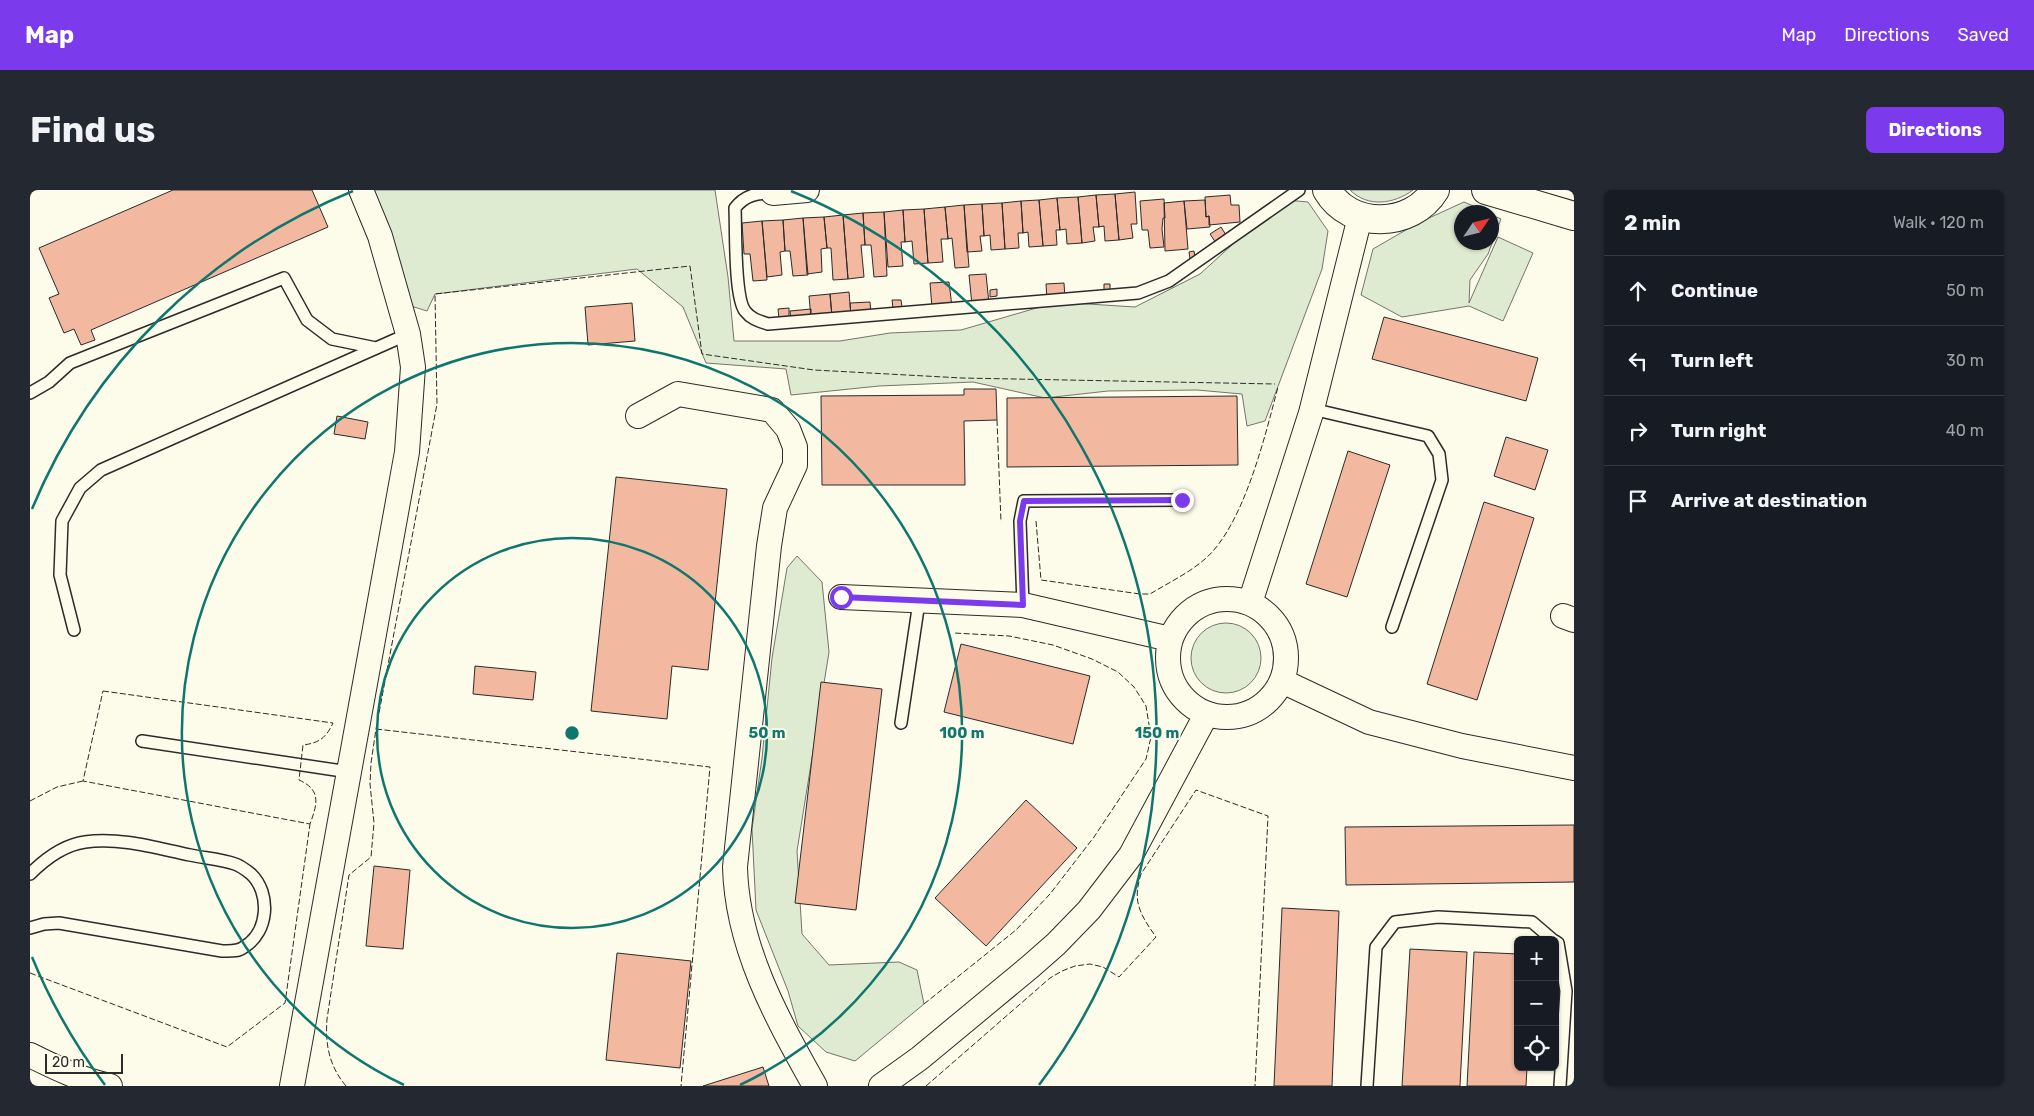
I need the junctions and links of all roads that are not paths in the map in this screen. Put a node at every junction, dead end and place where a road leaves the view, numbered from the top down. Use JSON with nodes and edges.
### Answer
{"nodes":[{"id":1,"x":361,"y":190,"type":"edge"},
{"id":2,"x":807,"y":190,"type":"edge"},
{"id":3,"x":1299,"y":190,"type":"edge"},
{"id":4,"x":1327,"y":190,"type":"edge"},
{"id":5,"x":1435,"y":190,"type":"edge"},
{"id":6,"x":1486,"y":190,"type":"edge"},
{"id":7,"x":773,"y":193,"type":"joint"},
{"id":8,"x":1574,"y":216,"type":"edge"},
{"id":9,"x":1360,"y":217,"type":"junction"},
{"id":10,"x":408,"y":334,"type":"junction"},
{"id":11,"x":376,"y":348,"type":"junction"},
{"id":12,"x":30,"y":393,"type":"edge"},
{"id":13,"x":1312,"y":409,"type":"junction"},
{"id":14,"x":638,"y":416,"type":"dead end"},
{"id":15,"x":1182,"y":500,"type":"dead end"},
{"id":16,"x":841,"y":597,"type":"dead end"},
{"id":17,"x":919,"y":602,"type":"junction"},
{"id":18,"x":1250,"y":603,"type":"junction"},
{"id":19,"x":1023,"y":605,"type":"junction"},
{"id":20,"x":1392,"y":627,"type":"dead end"},
{"id":21,"x":74,"y":630,"type":"dead end"},
{"id":22,"x":1170,"y":639,"type":"junction"},
{"id":23,"x":1282,"y":681,"type":"junction"},
{"id":24,"x":1206,"y":715,"type":"junction"},
{"id":25,"x":901,"y":723,"type":"dead end"},
{"id":26,"x":142,"y":742,"type":"dead end"},
{"id":27,"x":1574,"y":768,"type":"edge"},
{"id":28,"x":349,"y":772,"type":"junction"},
{"id":29,"x":30,"y":874,"type":"edge"},
{"id":30,"x":30,"y":928,"type":"edge"},
{"id":31,"x":1549,"y":936,"type":"edge"},
{"id":32,"x":1559,"y":950,"type":"edge"},
{"id":33,"x":30,"y":1055,"type":"edge"},
{"id":34,"x":110,"y":1086,"type":"edge"},
{"id":35,"x":292,"y":1086,"type":"edge"},
{"id":36,"x":815,"y":1086,"type":"edge"},
{"id":37,"x":881,"y":1086,"type":"edge"},
{"id":38,"x":1367,"y":1086,"type":"edge"},
{"id":39,"x":1560,"y":1086,"type":"edge"}],
"edges":[{"from":1,"to":10,"type":"street"},
{"from":2,"to":7,"type":"street"},
{"from":3,"to":7,"type":"lane"},
{"from":4,"to":9,"type":"street"},
{"from":5,"to":9,"type":"street"},
{"from":6,"to":8,"type":"street"},
{"from":9,"to":13,"type":"street"},
{"from":10,"to":11,"type":"lane"},
{"from":10,"to":28,"type":"street"},
{"from":11,"to":12,"type":"lane"},
{"from":11,"to":21,"type":"lane"},
{"from":13,"to":18,"type":"street"},
{"from":13,"to":20,"type":"lane"},
{"from":14,"to":36,"type":"street"},
{"from":15,"to":19,"type":"lane"},
{"from":16,"to":17,"type":"street"},
{"from":17,"to":19,"type":"street"},
{"from":17,"to":25,"type":"lane"},
{"from":18,"to":22,"type":"street"},
{"from":18,"to":23,"type":"street"},
{"from":19,"to":22,"type":"street"},
{"from":22,"to":24,"type":"street"},
{"from":23,"to":24,"type":"street"},
{"from":23,"to":27,"type":"street"},
{"from":24,"to":37,"type":"street"},
{"from":26,"to":28,"type":"lane"},
{"from":28,"to":35,"type":"street"},
{"from":29,"to":30,"type":"lane"},
{"from":31,"to":38,"type":"lane"},
{"from":32,"to":39,"type":"lane"},
{"from":33,"to":34,"type":"street"}]}
